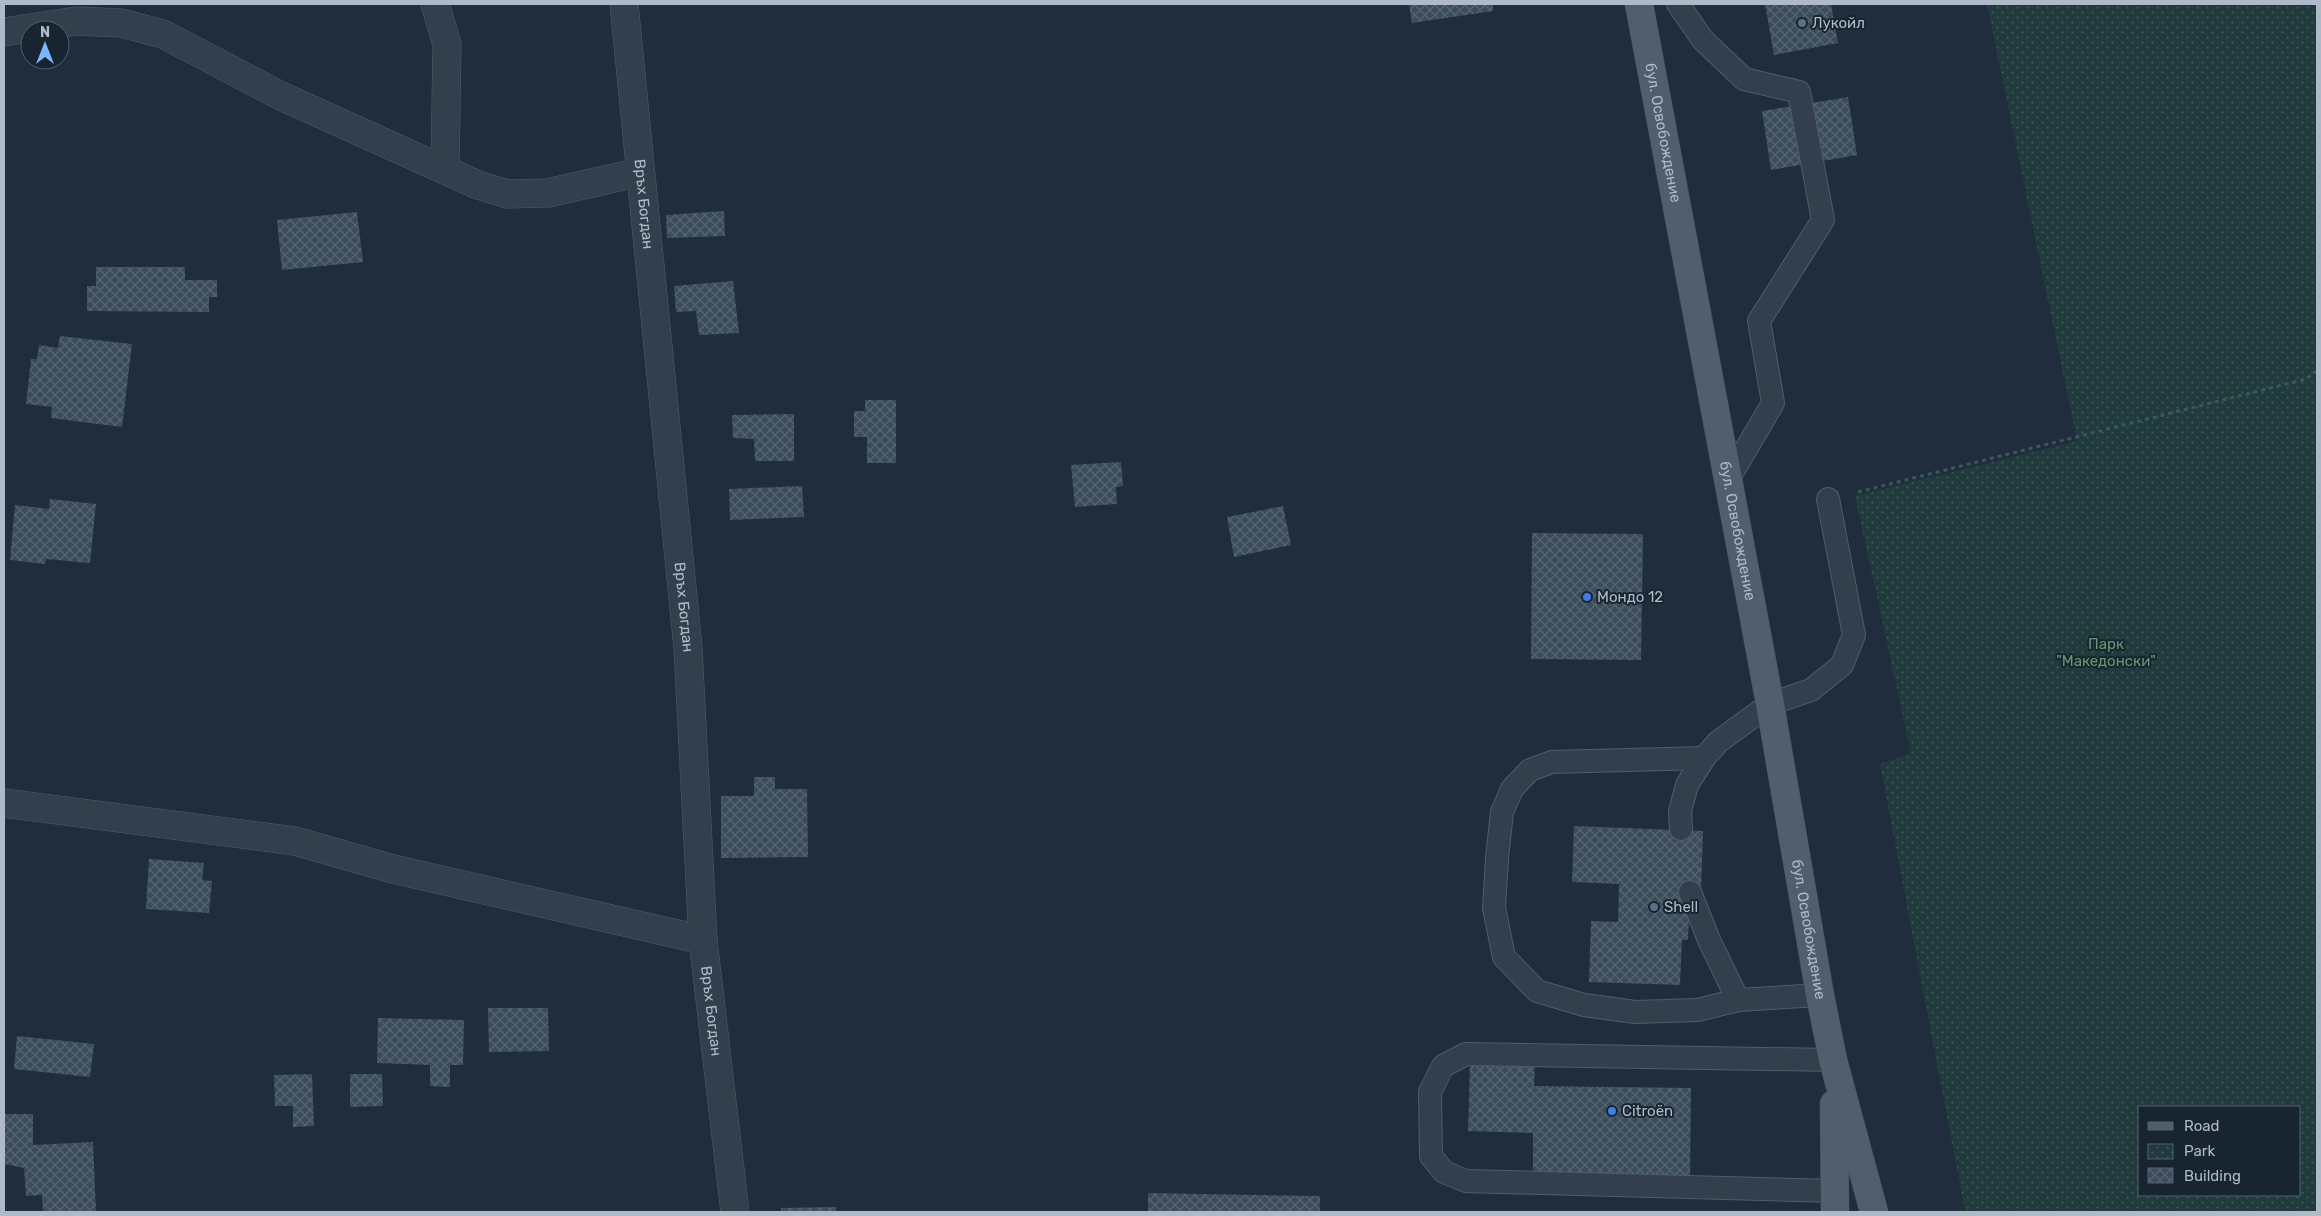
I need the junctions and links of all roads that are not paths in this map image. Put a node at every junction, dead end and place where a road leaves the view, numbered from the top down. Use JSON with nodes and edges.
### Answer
{"nodes":[{"id":1,"x":435,"y":4,"type":"edge"},
{"id":2,"x":624,"y":4,"type":"edge"},
{"id":3,"x":1639,"y":4,"type":"edge"},
{"id":4,"x":1678,"y":4,"type":"edge"},
{"id":5,"x":4,"y":32,"type":"edge"},
{"id":6,"x":445,"y":168,"type":"junction"},
{"id":7,"x":640,"y":172,"type":"junction"},
{"id":8,"x":1728,"y":480,"type":"junction"},
{"id":9,"x":1828,"y":499,"type":"road end"},
{"id":10,"x":1770,"y":704,"type":"junction"},
{"id":11,"x":1704,"y":758,"type":"junction"},
{"id":12,"x":4,"y":803,"type":"edge"},
{"id":13,"x":1681,"y":829,"type":"dead end"},
{"id":14,"x":1690,"y":892,"type":"dead end"},
{"id":15,"x":703,"y":940,"type":"junction"},
{"id":16,"x":1820,"y":995,"type":"junction"},
{"id":17,"x":1738,"y":1000,"type":"junction"},
{"id":18,"x":1833,"y":1060,"type":"junction"},
{"id":19,"x":1835,"y":1201,"type":"edge"},
{"id":20,"x":735,"y":1212,"type":"edge"},
{"id":21,"x":1874,"y":1212,"type":"edge"}],
"edges":[{"from":1,"to":6,"type":"street"},
{"from":2,"to":7,"type":"street","name":"Връх Богдан"},
{"from":3,"to":8,"type":"main road","name":"бул. Освобождение"},
{"from":4,"to":8,"type":"lane"},
{"from":5,"to":6,"type":"street"},
{"from":6,"to":7,"type":"street"},
{"from":7,"to":15,"type":"street","name":"Връх Богдан"},
{"from":8,"to":10,"type":"main road","name":"бул. Освобождение"},
{"from":9,"to":10,"type":"lane"},
{"from":10,"to":11,"type":"lane"},
{"from":10,"to":16,"type":"main road","name":"бул. Освобождение"},
{"from":11,"to":13,"type":"lane"},
{"from":11,"to":17,"type":"lane"},
{"from":12,"to":15,"type":"street"},
{"from":14,"to":17,"type":"lane"},
{"from":15,"to":20,"type":"street","name":"Връх Богдан"},
{"from":16,"to":17,"type":"lane"},
{"from":16,"to":18,"type":"main road","name":"бул. Освобождение"},
{"from":18,"to":19,"type":"main road","name":"бул. Освобождение"},
{"from":18,"to":19,"type":"lane"},
{"from":18,"to":21,"type":"main road","name":"бул. Освобождение"}]}
